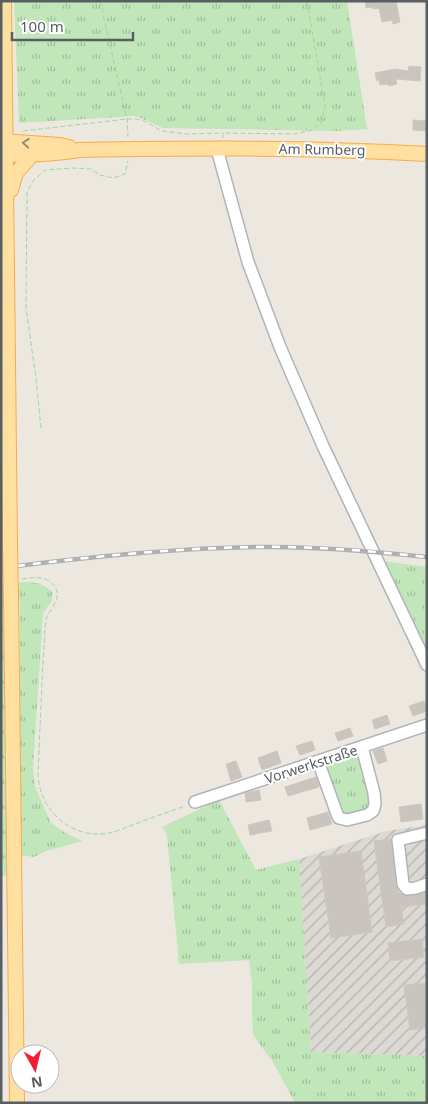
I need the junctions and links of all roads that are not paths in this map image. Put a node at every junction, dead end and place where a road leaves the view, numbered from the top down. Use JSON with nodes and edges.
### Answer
{"nodes":[{"id":1,"x":4,"y":1,"type":"edge"},
{"id":2,"x":3,"y":111,"type":"edge"},
{"id":3,"x":4,"y":145,"type":"edge"},
{"id":4,"x":220,"y":149,"type":"junction"},
{"id":5,"x":80,"y":150,"type":"junction"},
{"id":6,"x":427,"y":154,"type":"edge"},
{"id":7,"x":32,"y":156,"type":"junction"},
{"id":8,"x":7,"y":208,"type":"junction"},
{"id":9,"x":427,"y":665,"type":"edge"},
{"id":10,"x":427,"y":725,"type":"edge"},
{"id":11,"x":362,"y":747,"type":"junction"},
{"id":12,"x":318,"y":761,"type":"junction"},
{"id":13,"x":195,"y":802,"type":"road end"},
{"id":14,"x":427,"y":833,"type":"edge"},
{"id":15,"x":427,"y":884,"type":"edge"},
{"id":16,"x":17,"y":1103,"type":"edge"}],
"edges":[{"from":1,"to":2,"type":"main road"},
{"from":2,"to":3,"type":"main road"},
{"from":5,"to":3,"type":"main road","one_way":true},
{"from":3,"to":7,"type":"main road"},
{"from":3,"to":8,"type":"main road"},
{"from":4,"to":5,"type":"main road","name":"Am Rumberg"},
{"from":4,"to":6,"type":"main road","name":"Am Rumberg"},
{"from":4,"to":9,"type":"street"},
{"from":5,"to":7,"type":"main road"},
{"from":7,"to":8,"type":"main road"},
{"from":8,"to":16,"type":"main road","bridge":true},
{"from":10,"to":11,"type":"street","name":"Vorwerkstraße"},
{"from":11,"to":12,"type":"street","name":"Vorwerkstraße"},
{"from":11,"to":12,"type":"street"},
{"from":12,"to":13,"type":"street","name":"Vorwerkstraße"},
{"from":14,"to":15,"type":"street"}]}
